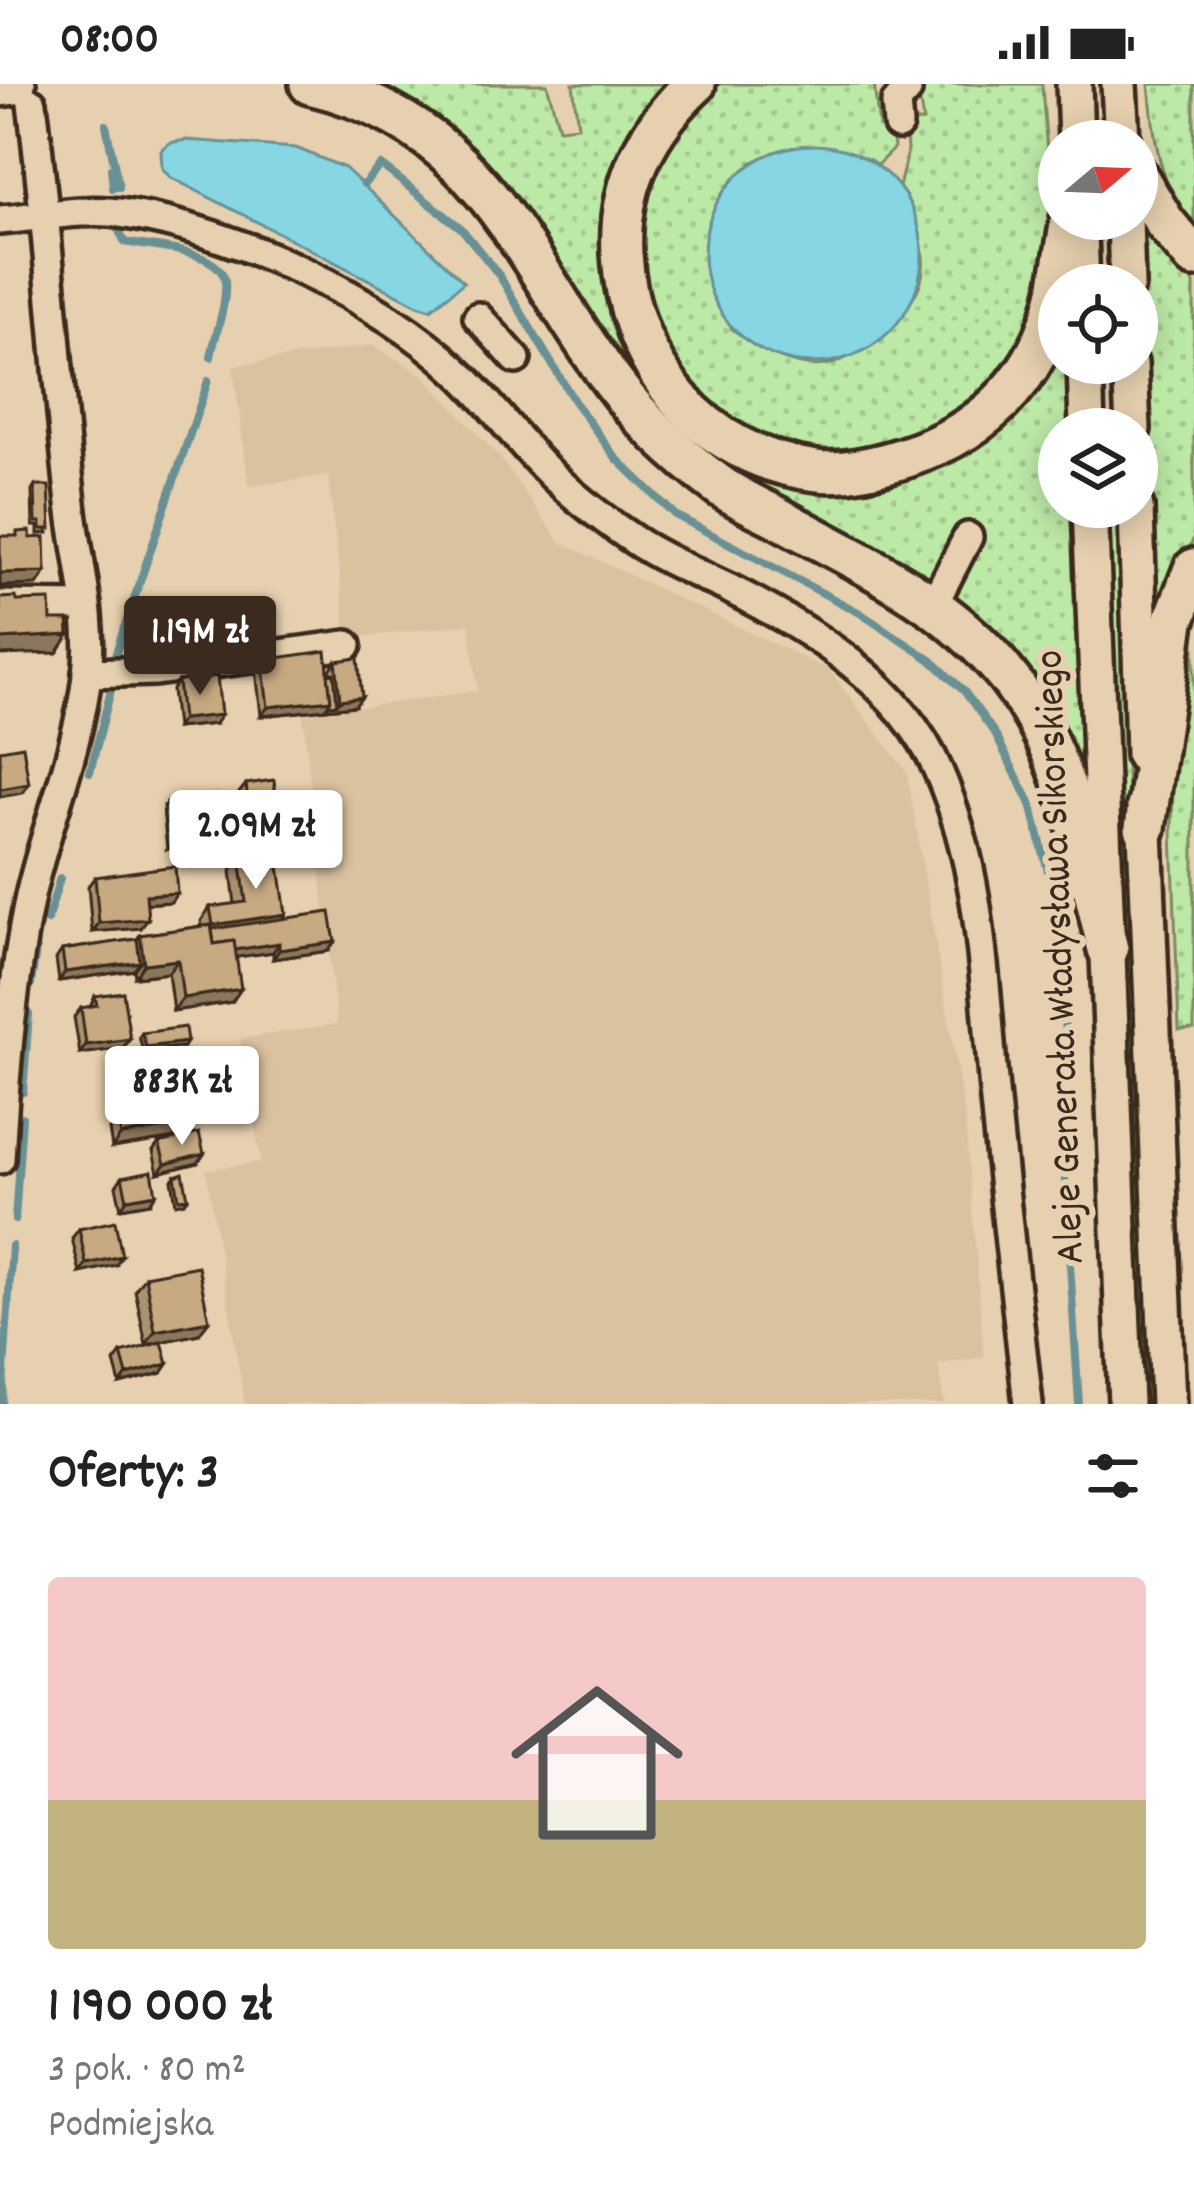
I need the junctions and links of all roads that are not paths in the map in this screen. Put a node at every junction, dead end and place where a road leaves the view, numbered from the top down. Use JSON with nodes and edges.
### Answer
{"nodes":[{"id":1,"x":310,"y":84,"type":"edge"},
{"id":2,"x":695,"y":84,"type":"edge"},
{"id":3,"x":906,"y":84,"type":"edge"},
{"id":4,"x":1074,"y":84,"type":"edge"},
{"id":5,"x":1119,"y":86,"type":"edge"},
{"id":6,"x":16,"y":91,"type":"edge"},
{"id":7,"x":1075,"y":120,"type":"edge"},
{"id":8,"x":1121,"y":120,"type":"edge"},
{"id":9,"x":898,"y":125,"type":"dead end"},
{"id":10,"x":1158,"y":211,"type":"edge"},
{"id":11,"x":46,"y":215,"type":"junction"},
{"id":12,"x":0,"y":220,"type":"edge"},
{"id":13,"x":1194,"y":257,"type":"edge"},
{"id":14,"x":1038,"y":346,"type":"edge"},
{"id":15,"x":516,"y":359,"type":"dead end"},
{"id":16,"x":443,"y":360,"type":"junction"},
{"id":17,"x":1091,"y":528,"type":"edge"},
{"id":18,"x":1137,"y":528,"type":"edge"},
{"id":19,"x":968,"y":537,"type":"dead end"},
{"id":20,"x":1194,"y":569,"type":"edge"},
{"id":21,"x":0,"y":605,"type":"edge"},
{"id":22,"x":933,"y":605,"type":"junction"},
{"id":23,"x":85,"y":606,"type":"junction"},
{"id":24,"x":346,"y":645,"type":"dead end"},
{"id":25,"x":88,"y":673,"type":"junction"},
{"id":26,"x":1145,"y":828,"type":"junction"},
{"id":27,"x":1108,"y":949,"type":"junction"},
{"id":28,"x":0,"y":1159,"type":"edge"},
{"id":29,"x":1028,"y":1404,"type":"edge"},
{"id":30,"x":1126,"y":1404,"type":"edge"},
{"id":31,"x":1168,"y":1404,"type":"edge"}],
"edges":[{"from":1,"to":22,"type":"highway"},
{"from":2,"to":14,"type":"highway"},
{"from":3,"to":9,"type":"street"},
{"from":4,"to":7,"type":"main road"},
{"from":5,"to":8,"type":"main road"},
{"from":6,"to":11,"type":"street"},
{"from":10,"to":13,"type":"highway"},
{"from":11,"to":12,"type":"street"},
{"from":11,"to":16,"type":"street"},
{"from":11,"to":23,"type":"street"},
{"from":15,"to":16,"type":"street"},
{"from":16,"to":29,"type":"street"},
{"from":17,"to":27,"type":"main road","name":"Aleje Generała Władysława Sikorskiego"},
{"from":18,"to":26,"type":"main road","name":"Aleje Generała Władysława Sikorskiego"},
{"from":19,"to":22,"type":"street"},
{"from":20,"to":26,"type":"highway"},
{"from":21,"to":23,"type":"street"},
{"from":22,"to":27,"type":"highway"},
{"from":23,"to":25,"type":"street"},
{"from":24,"to":25,"type":"street"},
{"from":25,"to":28,"type":"street"},
{"from":26,"to":31,"type":"main road","name":"Aleje Generała Władysława Sikorskiego"},
{"from":27,"to":30,"type":"main road","name":"Aleje Generała Władysława Sikorskiego"}]}
